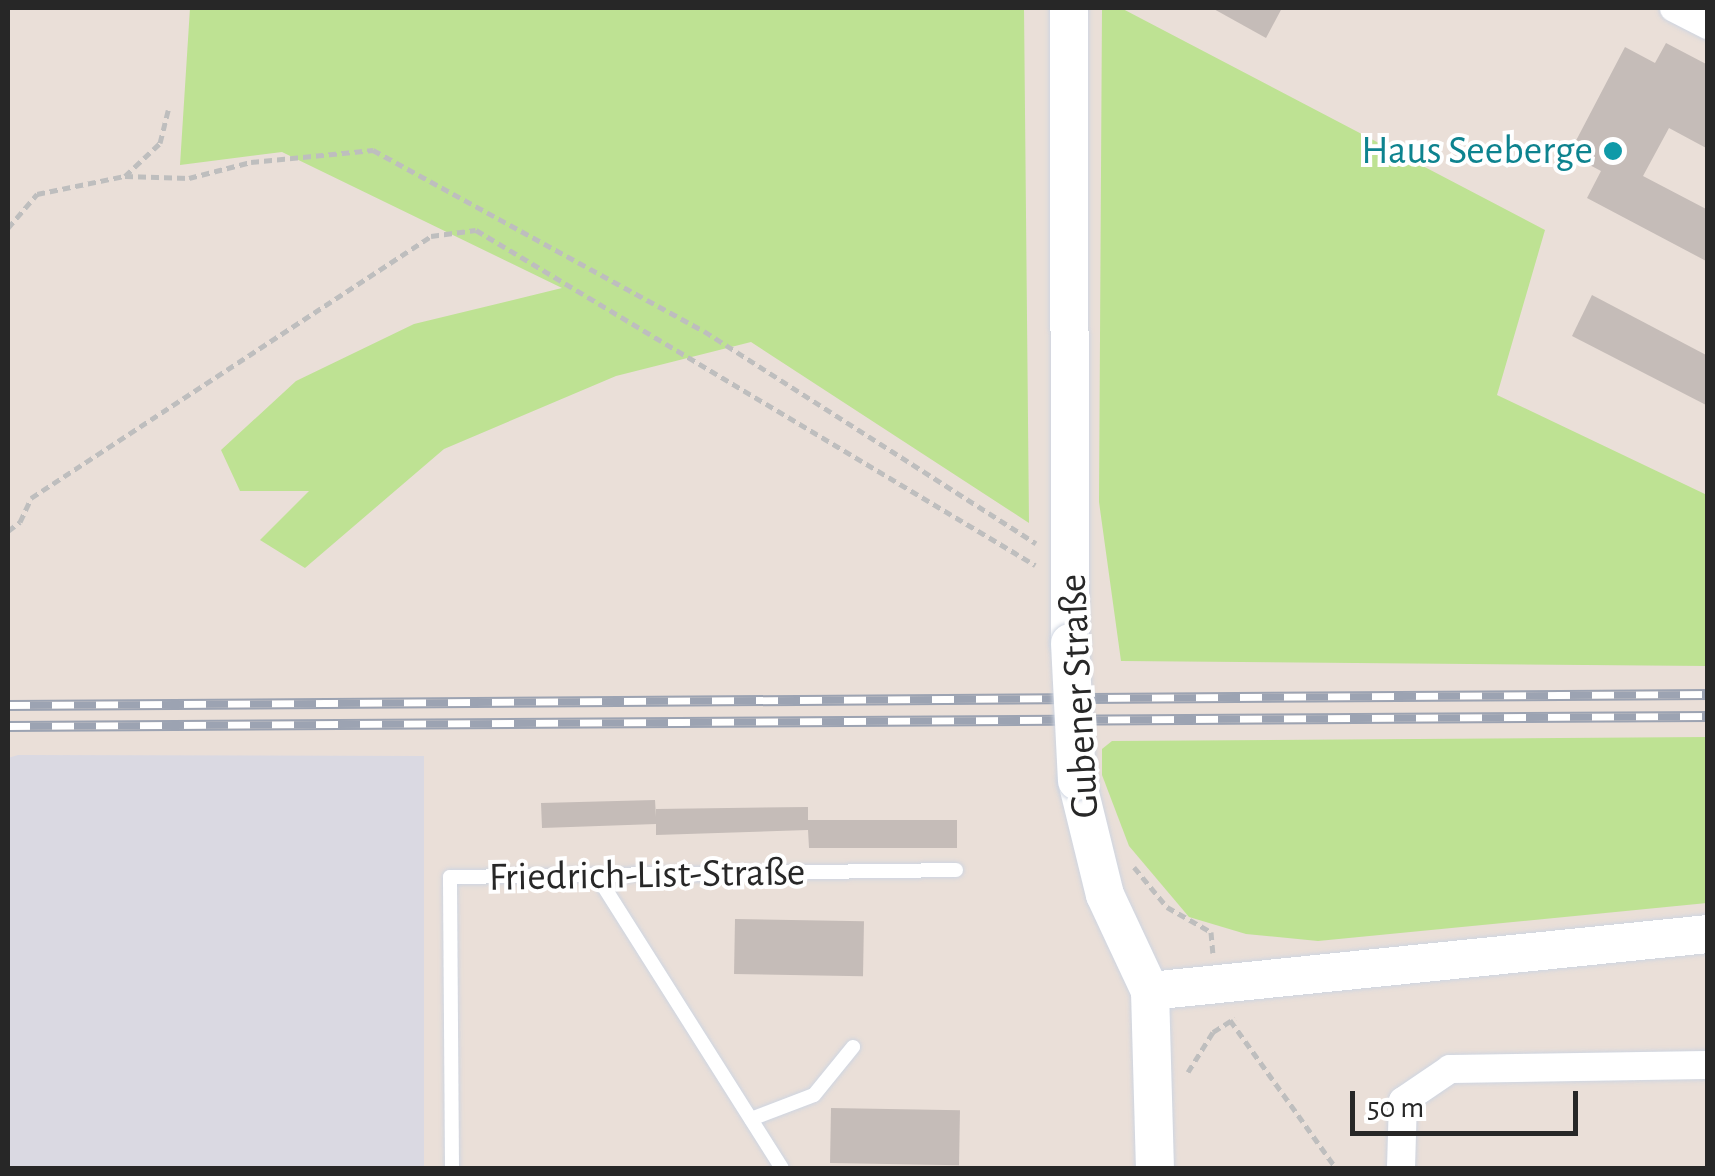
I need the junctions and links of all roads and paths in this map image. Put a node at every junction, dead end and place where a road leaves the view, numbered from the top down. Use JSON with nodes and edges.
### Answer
{"nodes":[{"id":1,"x":1069,"y":8,"type":"edge"},
{"id":2,"x":1674,"y":8,"type":"edge"},
{"id":3,"x":1708,"y":25,"type":"edge"},
{"id":4,"x":168,"y":110,"type":"dead end"},
{"id":5,"x":125,"y":176,"type":"junction"},
{"id":6,"x":8,"y":228,"type":"edge"},
{"id":7,"x":8,"y":531,"type":"edge"},
{"id":8,"x":1072,"y":576,"type":"junction"},
{"id":9,"x":956,"y":870,"type":"dead end"},
{"id":10,"x":600,"y":878,"type":"junction"},
{"id":11,"x":1708,"y":934,"type":"edge"},
{"id":12,"x":1150,"y":991,"type":"junction"},
{"id":13,"x":853,"y":1047,"type":"dead end"},
{"id":14,"x":1708,"y":1065,"type":"edge"},
{"id":15,"x":751,"y":1119,"type":"junction"},
{"id":16,"x":452,"y":1168,"type":"edge"},
{"id":17,"x":782,"y":1168,"type":"edge"},
{"id":18,"x":1155,"y":1168,"type":"edge"},
{"id":19,"x":1401,"y":1168,"type":"edge"}],
"edges":[{"from":1,"to":8,"type":"main road","name":"Gubener Straße"},
{"from":2,"to":3,"type":"street"},
{"from":4,"to":5,"type":"path"},
{"from":5,"to":6,"type":"path"},
{"from":5,"to":8,"type":"path"},
{"from":7,"to":8,"type":"path"},
{"from":8,"to":12,"type":"main road","name":"Gubener Straße","bridge":true},
{"from":9,"to":10,"type":"lane","name":"Friedrich-List-Straße"},
{"from":10,"to":15,"type":"lane"},
{"from":10,"to":16,"type":"lane","name":"Friedrich-List-Straße"},
{"from":11,"to":12,"type":"main road"},
{"from":12,"to":18,"type":"main road"},
{"from":13,"to":15,"type":"lane"},
{"from":14,"to":19,"type":"street"},
{"from":15,"to":17,"type":"lane"}]}
